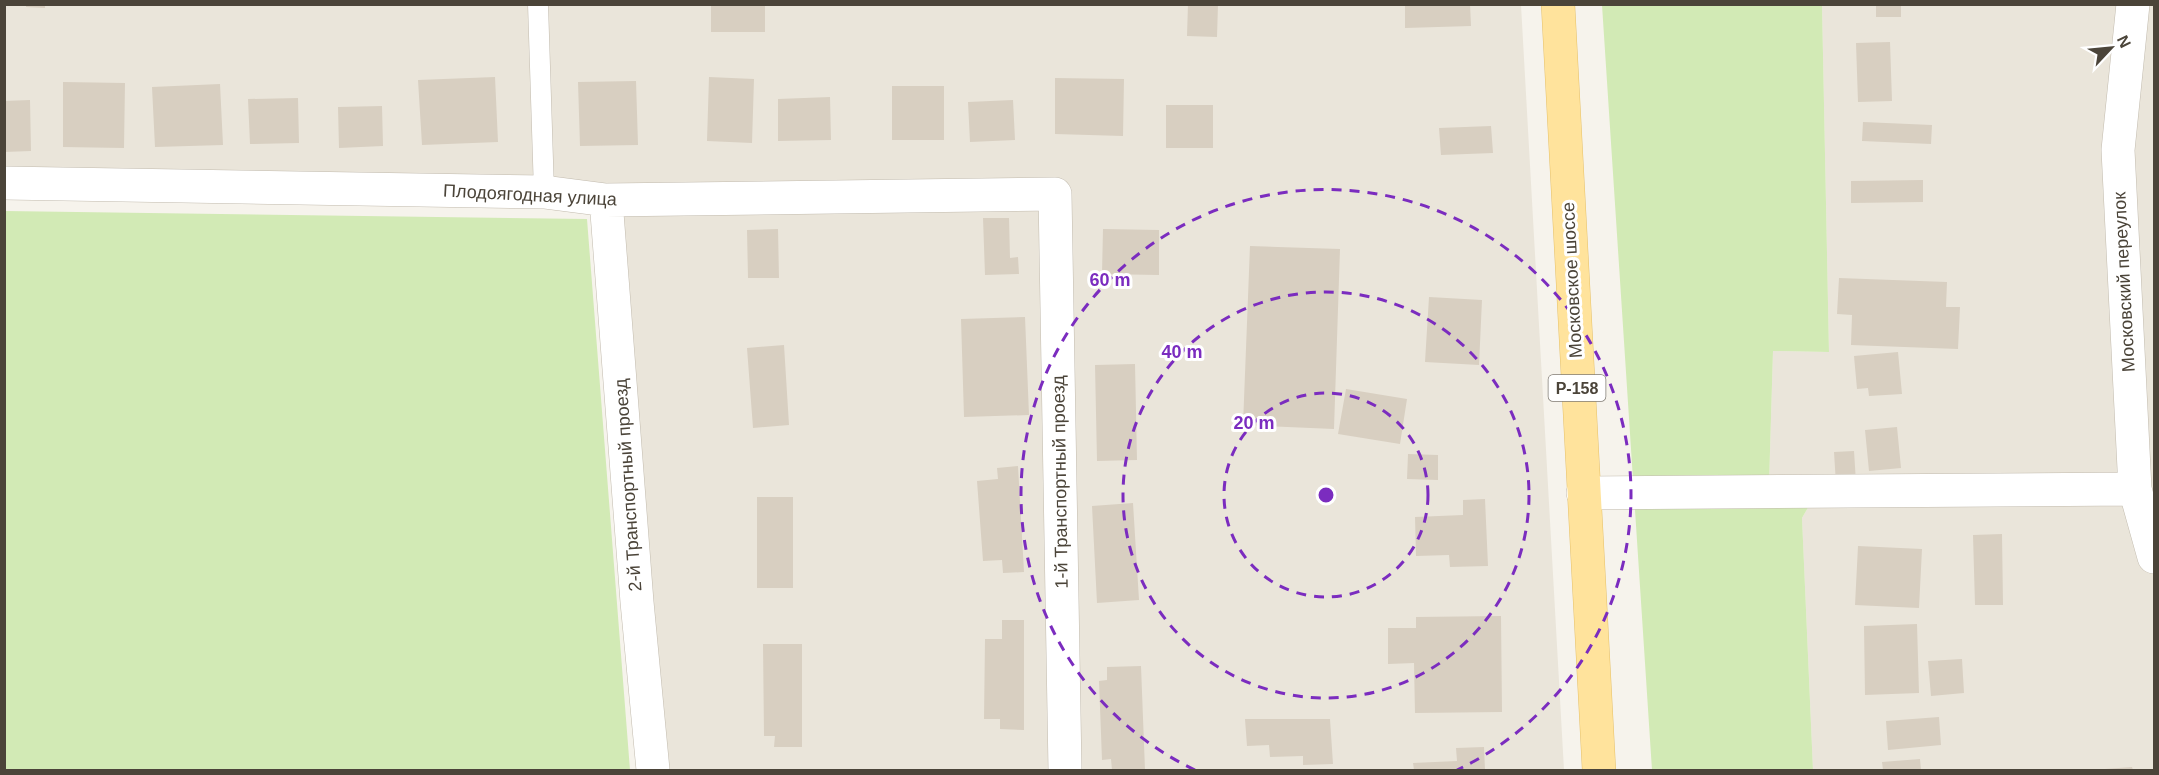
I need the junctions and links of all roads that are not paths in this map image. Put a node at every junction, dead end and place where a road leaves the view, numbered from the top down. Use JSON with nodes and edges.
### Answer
{"nodes":[{"id":1,"x":538,"y":4,"type":"edge"},
{"id":2,"x":1558,"y":4,"type":"edge"},
{"id":3,"x":2133,"y":4,"type":"edge"},
{"id":4,"x":4,"y":183,"type":"edge"},
{"id":5,"x":544,"y":192,"type":"junction"},
{"id":6,"x":1055,"y":194,"type":"joint"},
{"id":7,"x":606,"y":200,"type":"junction"},
{"id":8,"x":2134,"y":489,"type":"junction"},
{"id":9,"x":1583,"y":493,"type":"junction"},
{"id":10,"x":2154,"y":557,"type":"edge"},
{"id":11,"x":653,"y":771,"type":"edge"},
{"id":12,"x":1065,"y":771,"type":"edge"},
{"id":13,"x":1599,"y":771,"type":"edge"}],
"edges":[{"from":1,"to":5,"type":"lane"},
{"from":2,"to":9,"type":"main road","name":"Московское шоссе","number":"Р-158"},
{"from":3,"to":8,"type":"street","name":"Московский переулок"},
{"from":4,"to":5,"type":"street","name":"Плодоягодная улица"},
{"from":5,"to":7,"type":"street","name":"Плодоягодная улица"},
{"from":6,"to":7,"type":"street","name":"Плодоягодная улица"},
{"from":6,"to":12,"type":"street","name":"1-й Транспортный проезд"},
{"from":7,"to":11,"type":"street","name":"2-й Транспортный проезд"},
{"from":8,"to":9,"type":"street"},
{"from":8,"to":10,"type":"street","name":"Московский переулок"},
{"from":9,"to":13,"type":"main road","name":"Московское шоссе","number":"Р-158"}]}
